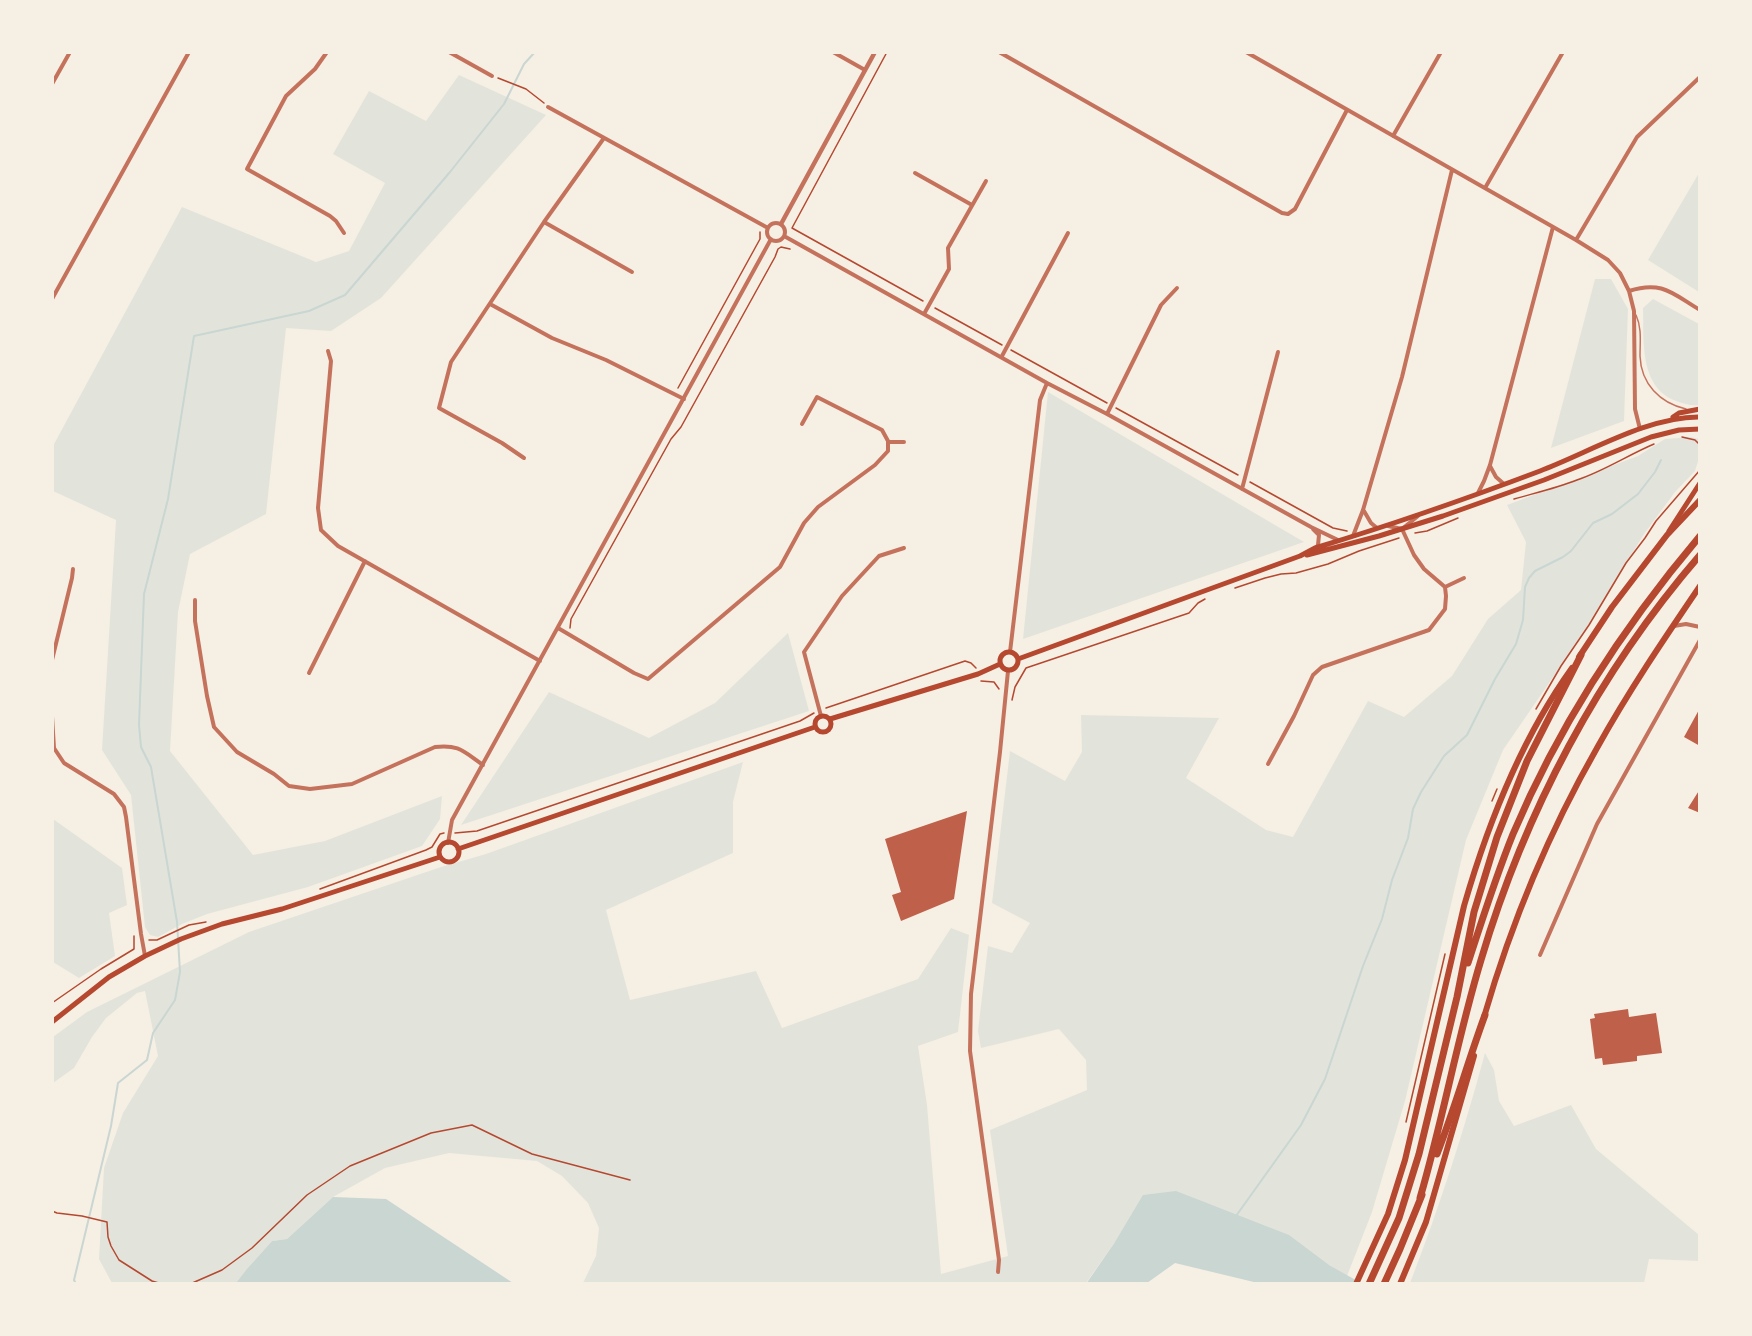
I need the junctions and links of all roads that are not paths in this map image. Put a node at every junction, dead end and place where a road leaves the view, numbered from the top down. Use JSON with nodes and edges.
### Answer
{"nodes":[{"id":1,"x":70,"y":52,"type":"edge"},
{"id":2,"x":189,"y":52,"type":"edge"},
{"id":3,"x":327,"y":52,"type":"edge"},
{"id":4,"x":449,"y":52,"type":"edge"},
{"id":5,"x":834,"y":52,"type":"edge"},
{"id":6,"x":875,"y":52,"type":"edge"},
{"id":7,"x":999,"y":52,"type":"edge"},
{"id":8,"x":1246,"y":52,"type":"edge"},
{"id":9,"x":1441,"y":52,"type":"edge"},
{"id":10,"x":1563,"y":52,"type":"edge"},
{"id":11,"x":865,"y":70,"type":"junction"},
{"id":12,"x":492,"y":76,"type":"road end"},
{"id":13,"x":1700,"y":77,"type":"edge"},
{"id":14,"x":52,"y":84,"type":"edge"},
{"id":15,"x":548,"y":107,"type":"road end"},
{"id":16,"x":1347,"y":110,"type":"junction"},
{"id":17,"x":1394,"y":136,"type":"junction"},
{"id":18,"x":604,"y":138,"type":"junction"},
{"id":19,"x":1452,"y":170,"type":"junction"},
{"id":20,"x":915,"y":172,"type":"dead end"},
{"id":21,"x":986,"y":181,"type":"dead end"},
{"id":22,"x":1485,"y":188,"type":"junction"},
{"id":23,"x":972,"y":205,"type":"junction"},
{"id":24,"x":544,"y":222,"type":"junction"},
{"id":25,"x":781,"y":225,"type":"junction"},
{"id":26,"x":1553,"y":227,"type":"junction"},
{"id":27,"x":768,"y":228,"type":"junction"},
{"id":28,"x":344,"y":233,"type":"dead end"},
{"id":29,"x":1068,"y":233,"type":"dead end"},
{"id":30,"x":784,"y":236,"type":"junction"},
{"id":31,"x":771,"y":239,"type":"junction"},
{"id":32,"x":1576,"y":240,"type":"junction"},
{"id":33,"x":632,"y":272,"type":"dead end"},
{"id":34,"x":1177,"y":288,"type":"dead end"},
{"id":35,"x":1629,"y":291,"type":"junction"},
{"id":36,"x":52,"y":299,"type":"edge"},
{"id":37,"x":490,"y":304,"type":"junction"},
{"id":38,"x":1700,"y":310,"type":"edge"},
{"id":39,"x":1634,"y":311,"type":"junction"},
{"id":40,"x":924,"y":314,"type":"junction"},
{"id":41,"x":328,"y":351,"type":"dead end"},
{"id":42,"x":1278,"y":352,"type":"dead end"},
{"id":43,"x":1002,"y":356,"type":"junction"},
{"id":44,"x":1047,"y":383,"type":"junction"},
{"id":45,"x":684,"y":399,"type":"junction"},
{"id":46,"x":1700,"y":409,"type":"edge"},
{"id":47,"x":1689,"y":410,"type":"junction"},
{"id":48,"x":1107,"y":414,"type":"junction"},
{"id":49,"x":1700,"y":415,"type":"edge"},
{"id":50,"x":1669,"y":420,"type":"junction"},
{"id":51,"x":802,"y":424,"type":"dead end"},
{"id":52,"x":1640,"y":429,"type":"junction"},
{"id":53,"x":1700,"y":429,"type":"edge"},
{"id":54,"x":1644,"y":439,"type":"junction"},
{"id":55,"x":888,"y":442,"type":"junction"},
{"id":56,"x":904,"y":442,"type":"dead end"},
{"id":57,"x":524,"y":458,"type":"dead end"},
{"id":58,"x":1490,"y":465,"type":"junction"},
{"id":59,"x":1700,"y":483,"type":"edge"},
{"id":60,"x":1504,"y":484,"type":"junction"},
{"id":61,"x":1242,"y":489,"type":"junction"},
{"id":62,"x":1478,"y":493,"type":"junction"},
{"id":63,"x":1700,"y":500,"type":"edge"},
{"id":64,"x":1363,"y":510,"type":"junction"},
{"id":65,"x":1421,"y":513,"type":"junction"},
{"id":66,"x":1311,"y":527,"type":"junction"},
{"id":67,"x":1381,"y":527,"type":"junction"},
{"id":68,"x":1402,"y":529,"type":"junction"},
{"id":69,"x":1352,"y":533,"type":"junction"},
{"id":70,"x":1667,"y":535,"type":"junction"},
{"id":71,"x":1700,"y":536,"type":"edge"},
{"id":72,"x":1340,"y":541,"type":"junction"},
{"id":73,"x":904,"y":548,"type":"dead end"},
{"id":74,"x":1315,"y":549,"type":"junction"},
{"id":75,"x":1700,"y":555,"type":"edge"},
{"id":76,"x":1300,"y":556,"type":"junction"},
{"id":77,"x":365,"y":561,"type":"junction"},
{"id":78,"x":73,"y":569,"type":"dead end"},
{"id":79,"x":1464,"y":578,"type":"dead end"},
{"id":80,"x":1700,"y":586,"type":"edge"},
{"id":81,"x":1445,"y":587,"type":"junction"},
{"id":82,"x":195,"y":600,"type":"dead end"},
{"id":83,"x":1700,"y":611,"type":"edge"},
{"id":84,"x":1700,"y":617,"type":"edge"},
{"id":85,"x":1673,"y":626,"type":"junction"},
{"id":86,"x":1700,"y":627,"type":"edge"},
{"id":87,"x":558,"y":628,"type":"junction"},
{"id":88,"x":1700,"y":640,"type":"edge"},
{"id":89,"x":1010,"y":652,"type":"junction"},
{"id":90,"x":1581,"y":655,"type":"junction"},
{"id":91,"x":1018,"y":659,"type":"junction"},
{"id":92,"x":52,"y":660,"type":"edge"},
{"id":93,"x":540,"y":661,"type":"junction"},
{"id":94,"x":1000,"y":664,"type":"junction"},
{"id":95,"x":1008,"y":671,"type":"junction"},
{"id":96,"x":309,"y":673,"type":"dead end"},
{"id":97,"x":52,"y":716,"type":"edge"},
{"id":98,"x":821,"y":716,"type":"junction"},
{"id":99,"x":830,"y":719,"type":"junction"},
{"id":100,"x":815,"y":727,"type":"junction"},
{"id":101,"x":1268,"y":764,"type":"dead end"},
{"id":102,"x":483,"y":765,"type":"junction"},
{"id":103,"x":448,"y":843,"type":"junction"},
{"id":104,"x":458,"y":849,"type":"junction"},
{"id":105,"x":440,"y":857,"type":"junction"},
{"id":106,"x":1540,"y":955,"type":"dead end"},
{"id":107,"x":145,"y":956,"type":"junction"},
{"id":108,"x":1700,"y":967,"type":"edge"},
{"id":109,"x":1457,"y":997,"type":"junction"},
{"id":110,"x":1700,"y":1000,"type":"edge"},
{"id":111,"x":1485,"y":1015,"type":"junction"},
{"id":112,"x":52,"y":1022,"type":"edge"},
{"id":113,"x":1420,"y":1198,"type":"junction"},
{"id":114,"x":998,"y":1272,"type":"dead end"},
{"id":115,"x":1385,"y":1280,"type":"edge"},
{"id":116,"x":1356,"y":1284,"type":"edge"},
{"id":117,"x":1369,"y":1284,"type":"edge"},
{"id":118,"x":1400,"y":1284,"type":"edge"}],
"edges":[{"from":1,"to":14,"type":"street"},
{"from":2,"to":36,"type":"street"},
{"from":3,"to":28,"type":"street"},
{"from":4,"to":12,"type":"street"},
{"from":5,"to":11,"type":"street"},
{"from":6,"to":11,"type":"street"},
{"from":7,"to":16,"type":"street"},
{"from":8,"to":16,"type":"street"},
{"from":9,"to":17,"type":"street"},
{"from":10,"to":22,"type":"street"},
{"from":11,"to":25,"type":"street"},
{"from":13,"to":32,"type":"street"},
{"from":15,"to":18,"type":"street"},
{"from":16,"to":17,"type":"street"},
{"from":17,"to":19,"type":"street"},
{"from":18,"to":24,"type":"street"},
{"from":18,"to":27,"type":"street"},
{"from":19,"to":22,"type":"street"},
{"from":19,"to":64,"type":"street"},
{"from":20,"to":23,"type":"street"},
{"from":21,"to":23,"type":"street"},
{"from":22,"to":26,"type":"street"},
{"from":23,"to":40,"type":"street"},
{"from":24,"to":33,"type":"street"},
{"from":24,"to":37,"type":"street"},
{"from":25,"to":27,"type":"street"},
{"from":25,"to":30,"type":"street"},
{"from":26,"to":32,"type":"street"},
{"from":26,"to":58,"type":"street"},
{"from":27,"to":31,"type":"street"},
{"from":29,"to":43,"type":"street"},
{"from":30,"to":31,"type":"street"},
{"from":30,"to":40,"type":"street"},
{"from":31,"to":45,"type":"street"},
{"from":32,"to":35,"type":"street"},
{"from":34,"to":48,"type":"street"},
{"from":35,"to":38,"type":"street"},
{"from":35,"to":39,"type":"street"},
{"from":37,"to":45,"type":"street"},
{"from":37,"to":57,"type":"street"},
{"from":39,"to":47,"type":"lane"},
{"from":39,"to":52,"type":"street"},
{"from":40,"to":43,"type":"street"},
{"from":41,"to":77,"type":"street"},
{"from":42,"to":61,"type":"street"},
{"from":43,"to":44,"type":"street"},
{"from":44,"to":48,"type":"street"},
{"from":44,"to":89,"type":"street"},
{"from":45,"to":87,"type":"street"},
{"from":46,"to":47,"type":"main road"},
{"from":47,"to":49,"type":"lane"},
{"from":47,"to":50,"type":"main road"},
{"from":48,"to":61,"type":"street"},
{"from":49,"to":50,"type":"main road"},
{"from":50,"to":52,"type":"main road"},
{"from":51,"to":55,"type":"street"},
{"from":52,"to":54,"type":"main road"},
{"from":52,"to":60,"type":"main road"},
{"from":53,"to":54,"type":"main road"},
{"from":54,"to":68,"type":"main road"},
{"from":55,"to":56,"type":"street"},
{"from":55,"to":87,"type":"street"},
{"from":58,"to":60,"type":"street"},
{"from":58,"to":62,"type":"street"},
{"from":59,"to":70,"type":"main road"},
{"from":60,"to":62,"type":"main road"},
{"from":61,"to":66,"type":"street"},
{"from":62,"to":65,"type":"main road"},
{"from":63,"to":70,"type":"main road"},
{"from":64,"to":67,"type":"street"},
{"from":64,"to":69,"type":"street"},
{"from":65,"to":67,"type":"main road"},
{"from":65,"to":68,"type":"street"},
{"from":66,"to":72,"type":"street"},
{"from":66,"to":74,"type":"street"},
{"from":67,"to":68,"type":"street"},
{"from":67,"to":69,"type":"main road"},
{"from":68,"to":76,"type":"main road"},
{"from":68,"to":81,"type":"street"},
{"from":69,"to":72,"type":"main road"},
{"from":70,"to":90,"type":"main road"},
{"from":71,"to":109,"type":"highway"},
{"from":72,"to":74,"type":"main road"},
{"from":73,"to":98,"type":"street"},
{"from":74,"to":76,"type":"main road"},
{"from":75,"to":113,"type":"highway"},
{"from":76,"to":91,"type":"main road"},
{"from":77,"to":93,"type":"street"},
{"from":77,"to":96,"type":"street"},
{"from":78,"to":92,"type":"street"},
{"from":79,"to":81,"type":"street"},
{"from":80,"to":85,"type":"main road"},
{"from":81,"to":101,"type":"street"},
{"from":82,"to":102,"type":"street"},
{"from":83,"to":84,"type":"street"},
{"from":85,"to":86,"type":"street"},
{"from":85,"to":111,"type":"main road"},
{"from":87,"to":93,"type":"street"},
{"from":88,"to":106,"type":"street"},
{"from":89,"to":91,"type":"main road"},
{"from":89,"to":94,"type":"main road"},
{"from":90,"to":109,"type":"highway"},
{"from":90,"to":116,"type":"main road"},
{"from":91,"to":95,"type":"main road"},
{"from":93,"to":102,"type":"street"},
{"from":94,"to":95,"type":"main road"},
{"from":94,"to":99,"type":"main road"},
{"from":95,"to":114,"type":"street"},
{"from":97,"to":107,"type":"street"},
{"from":98,"to":99,"type":"main road"},
{"from":98,"to":100,"type":"main road"},
{"from":99,"to":100,"type":"main road"},
{"from":100,"to":104,"type":"main road"},
{"from":102,"to":103,"type":"street"},
{"from":103,"to":104,"type":"main road"},
{"from":103,"to":105,"type":"main road"},
{"from":104,"to":105,"type":"main road"},
{"from":105,"to":107,"type":"main road"},
{"from":107,"to":112,"type":"main road"},
{"from":108,"to":110,"type":"street"},
{"from":109,"to":117,"type":"highway"},
{"from":111,"to":113,"type":"highway"},
{"from":111,"to":118,"type":"main road"},
{"from":113,"to":115,"type":"highway"}]}
